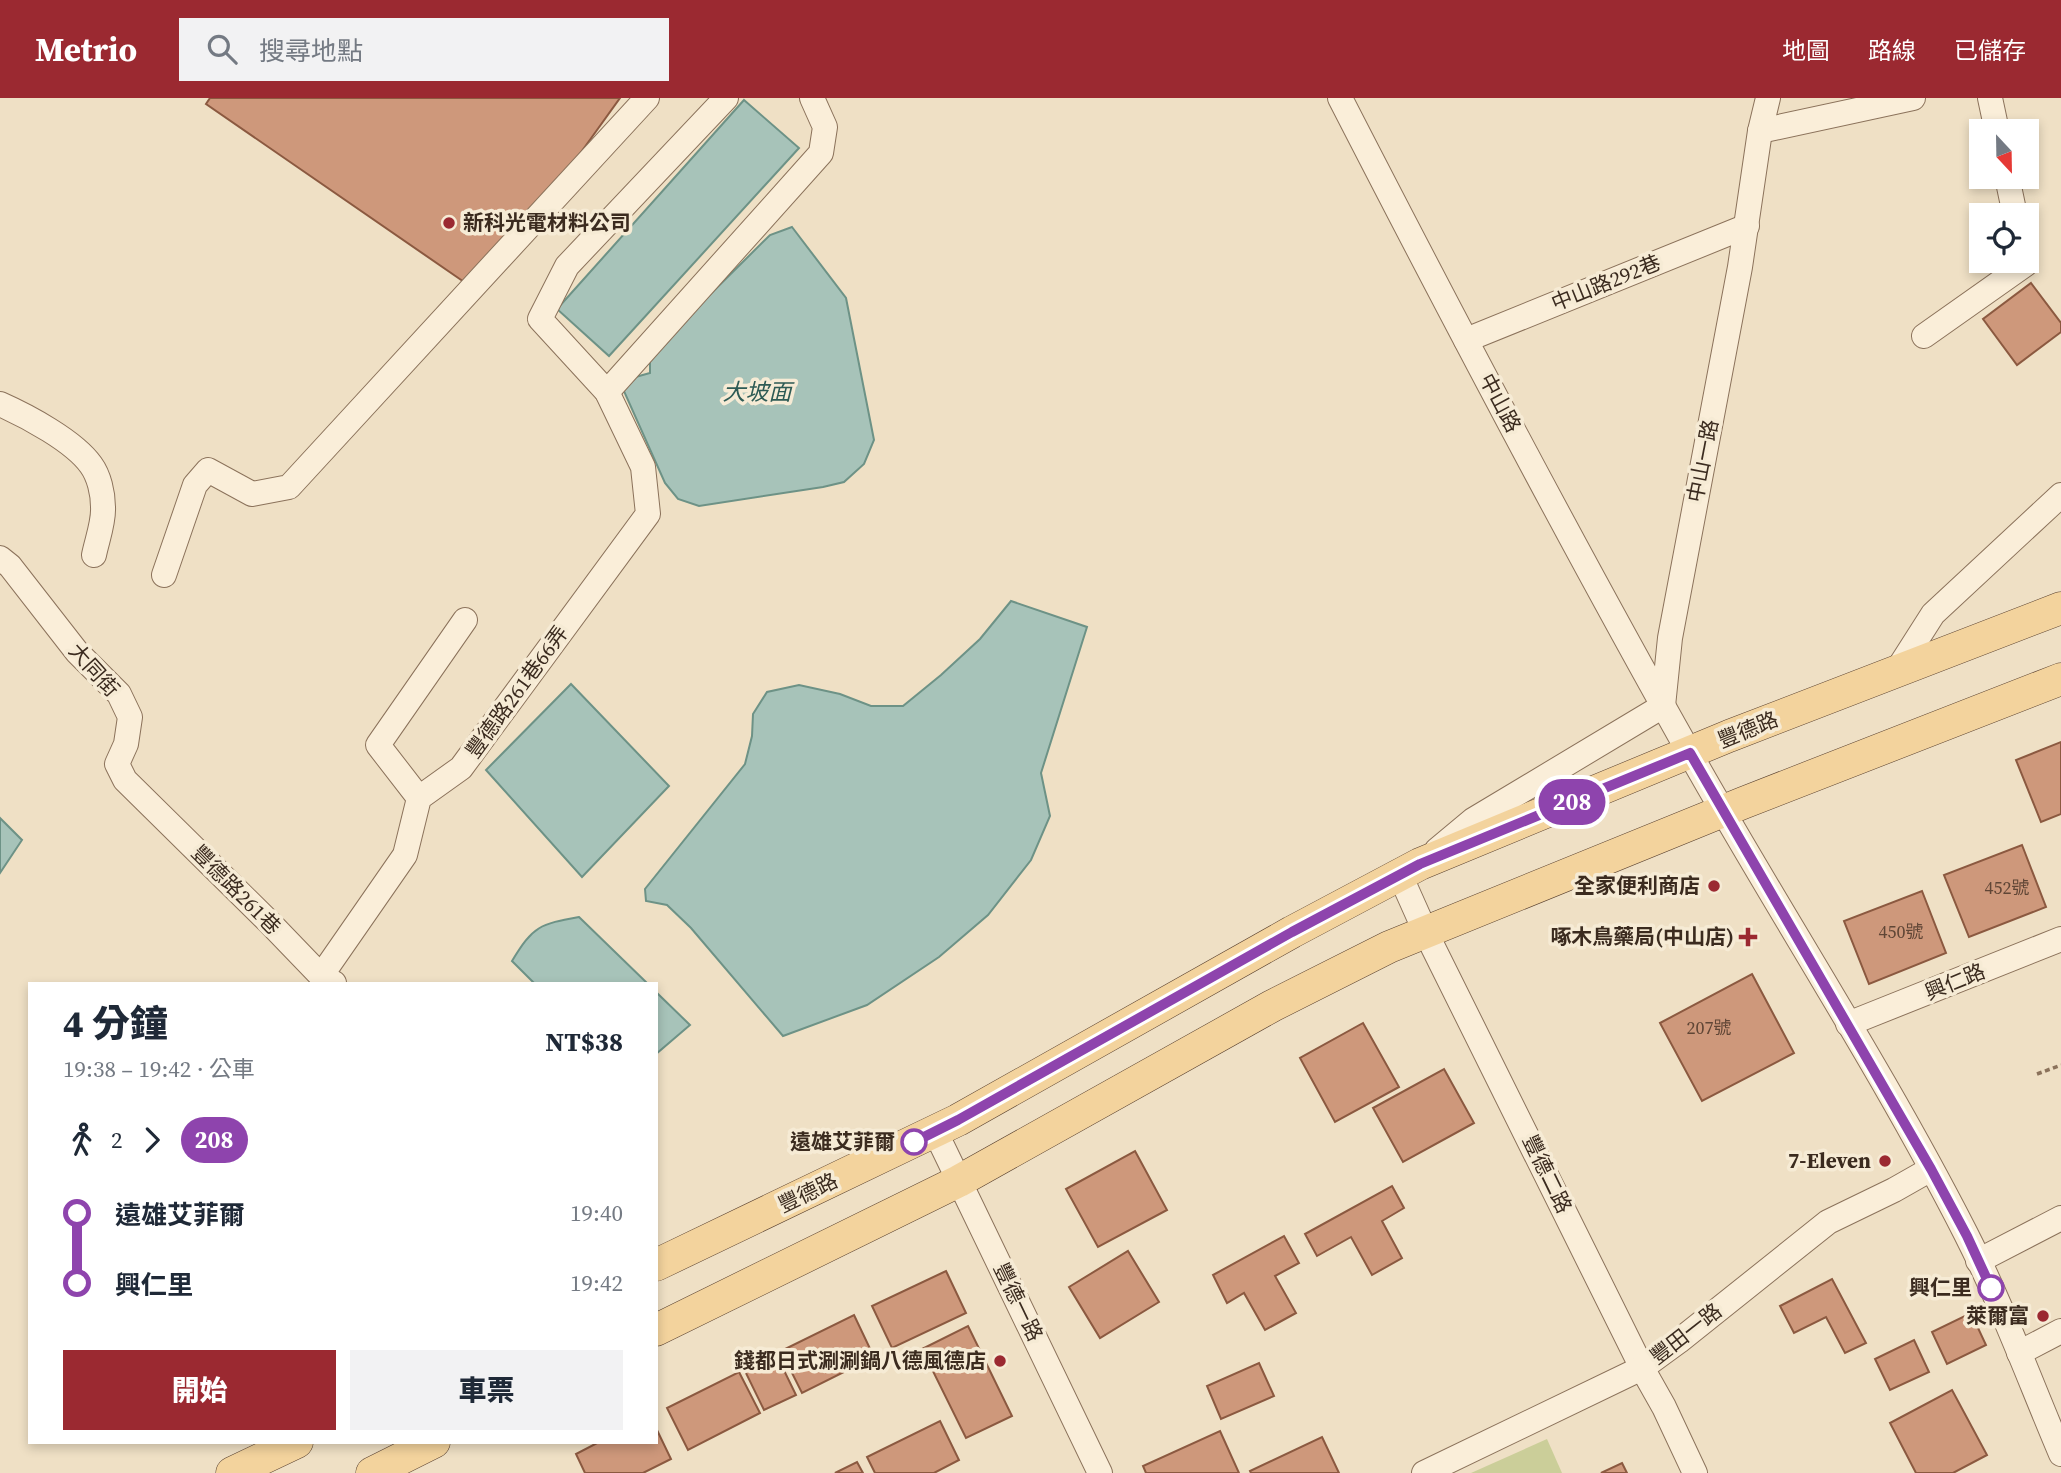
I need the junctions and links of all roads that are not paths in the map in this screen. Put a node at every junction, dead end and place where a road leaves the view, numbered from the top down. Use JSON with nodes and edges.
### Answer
{"nodes":[{"id":1,"x":647,"y":98,"type":"edge"},
{"id":2,"x":726,"y":98,"type":"edge"},
{"id":3,"x":812,"y":98,"type":"edge"},
{"id":4,"x":1768,"y":98,"type":"edge"},
{"id":5,"x":1913,"y":98,"type":"edge"},
{"id":6,"x":1990,"y":98,"type":"edge"},
{"id":7,"x":1349,"y":101,"type":"edge"},
{"id":8,"x":1994,"y":119,"type":"edge"},
{"id":9,"x":1760,"y":131,"type":"junction"},
{"id":10,"x":1747,"y":226,"type":"junction"},
{"id":11,"x":2013,"y":273,"type":"edge"},
{"id":12,"x":1924,"y":336,"type":"dead end"},
{"id":13,"x":1466,"y":340,"type":"junction"},
{"id":14,"x":607,"y":393,"type":"junction"},
{"id":15,"x":0,"y":404,"type":"edge"},
{"id":16,"x":2061,"y":495,"type":"edge"},
{"id":17,"x":94,"y":555,"type":"dead end"},
{"id":18,"x":0,"y":558,"type":"edge"},
{"id":19,"x":164,"y":575,"type":"dead end"},
{"id":20,"x":2061,"y":608,"type":"edge"},
{"id":21,"x":465,"y":620,"type":"dead end"},
{"id":22,"x":1896,"y":672,"type":"junction"},
{"id":23,"x":2061,"y":679,"type":"edge"},
{"id":24,"x":1663,"y":706,"type":"junction"},
{"id":25,"x":1690,"y":753,"type":"junction"},
{"id":26,"x":140,"y":794,"type":"joint"},
{"id":27,"x":419,"y":798,"type":"junction"},
{"id":28,"x":1723,"y":811,"type":"junction"},
{"id":29,"x":1410,"y":870,"type":"junction"},
{"id":30,"x":1425,"y":931,"type":"junction"},
{"id":31,"x":2061,"y":939,"type":"edge"},
{"id":32,"x":328,"y":980,"type":"edge"},
{"id":33,"x":1848,"y":1024,"type":"junction"},
{"id":34,"x":935,"y":1131,"type":"junction"},
{"id":35,"x":1931,"y":1169,"type":"junction"},
{"id":36,"x":959,"y":1181,"type":"junction"},
{"id":37,"x":2061,"y":1218,"type":"edge"},
{"id":38,"x":1979,"y":1261,"type":"junction"},
{"id":39,"x":658,"y":1264,"type":"edge"},
{"id":40,"x":658,"y":1329,"type":"edge"},
{"id":41,"x":2061,"y":1331,"type":"edge"},
{"id":42,"x":2019,"y":1353,"type":"junction"},
{"id":43,"x":1642,"y":1368,"type":"junction"},
{"id":44,"x":293,"y":1444,"type":"edge"},
{"id":45,"x":430,"y":1444,"type":"edge"},
{"id":46,"x":2061,"y":1454,"type":"edge"},
{"id":47,"x":245,"y":1470,"type":"edge"},
{"id":48,"x":372,"y":1473,"type":"edge"},
{"id":49,"x":1100,"y":1473,"type":"edge"},
{"id":50,"x":1424,"y":1473,"type":"edge"},
{"id":51,"x":1695,"y":1473,"type":"edge"}],
"edges":[{"from":1,"to":19,"type":"street"},
{"from":2,"to":14,"type":"street","name":"豐德路261巷66弄"},
{"from":3,"to":14,"type":"street"},
{"from":4,"to":9,"type":"street","name":"中山一路"},
{"from":5,"to":9,"type":"street"},
{"from":6,"to":8,"type":"street"},
{"from":7,"to":13,"type":"street","name":"中山路"},
{"from":9,"to":10,"type":"street","name":"中山一路"},
{"from":10,"to":13,"type":"street","name":"中山路292巷"},
{"from":10,"to":24,"type":"street","name":"中山一路"},
{"from":11,"to":12,"type":"street"},
{"from":13,"to":24,"type":"street","name":"中山路"},
{"from":14,"to":27,"type":"street","name":"豐德路261巷66弄"},
{"from":15,"to":17,"type":"street"},
{"from":16,"to":22,"type":"street"},
{"from":18,"to":26,"type":"street","name":"大同街"},
{"from":20,"to":22,"type":"main road","name":"豐德路"},
{"from":21,"to":27,"type":"street"},
{"from":22,"to":25,"type":"main road","name":"豐德路"},
{"from":23,"to":28,"type":"main road"},
{"from":24,"to":25,"type":"street"},
{"from":24,"to":29,"type":"street"},
{"from":25,"to":28,"type":"street"},
{"from":25,"to":29,"type":"main road","name":"豐德路"},
{"from":26,"to":32,"type":"street","name":"豐德路261巷"},
{"from":27,"to":32,"type":"street"},
{"from":28,"to":30,"type":"main road"},
{"from":28,"to":33,"type":"street"},
{"from":29,"to":30,"type":"street","name":"豐德二路"},
{"from":29,"to":34,"type":"main road","name":"豐德路"},
{"from":30,"to":36,"type":"main road"},
{"from":30,"to":43,"type":"street","name":"豐德二路"},
{"from":31,"to":33,"type":"street","name":"興仁路"},
{"from":33,"to":35,"type":"street"},
{"from":34,"to":36,"type":"street","name":"豐德一路"},
{"from":34,"to":39,"type":"main road","name":"豐德路"},
{"from":35,"to":38,"type":"street"},
{"from":35,"to":43,"type":"street","name":"豐田一路"},
{"from":36,"to":40,"type":"main road"},
{"from":36,"to":49,"type":"street","name":"豐德一路"},
{"from":37,"to":38,"type":"street"},
{"from":38,"to":42,"type":"street"},
{"from":41,"to":42,"type":"street"},
{"from":42,"to":46,"type":"street"},
{"from":43,"to":50,"type":"street","name":"豐田一路"},
{"from":43,"to":51,"type":"street","name":"豐德二路"},
{"from":44,"to":47,"type":"main road"},
{"from":45,"to":48,"type":"main road"}]}
